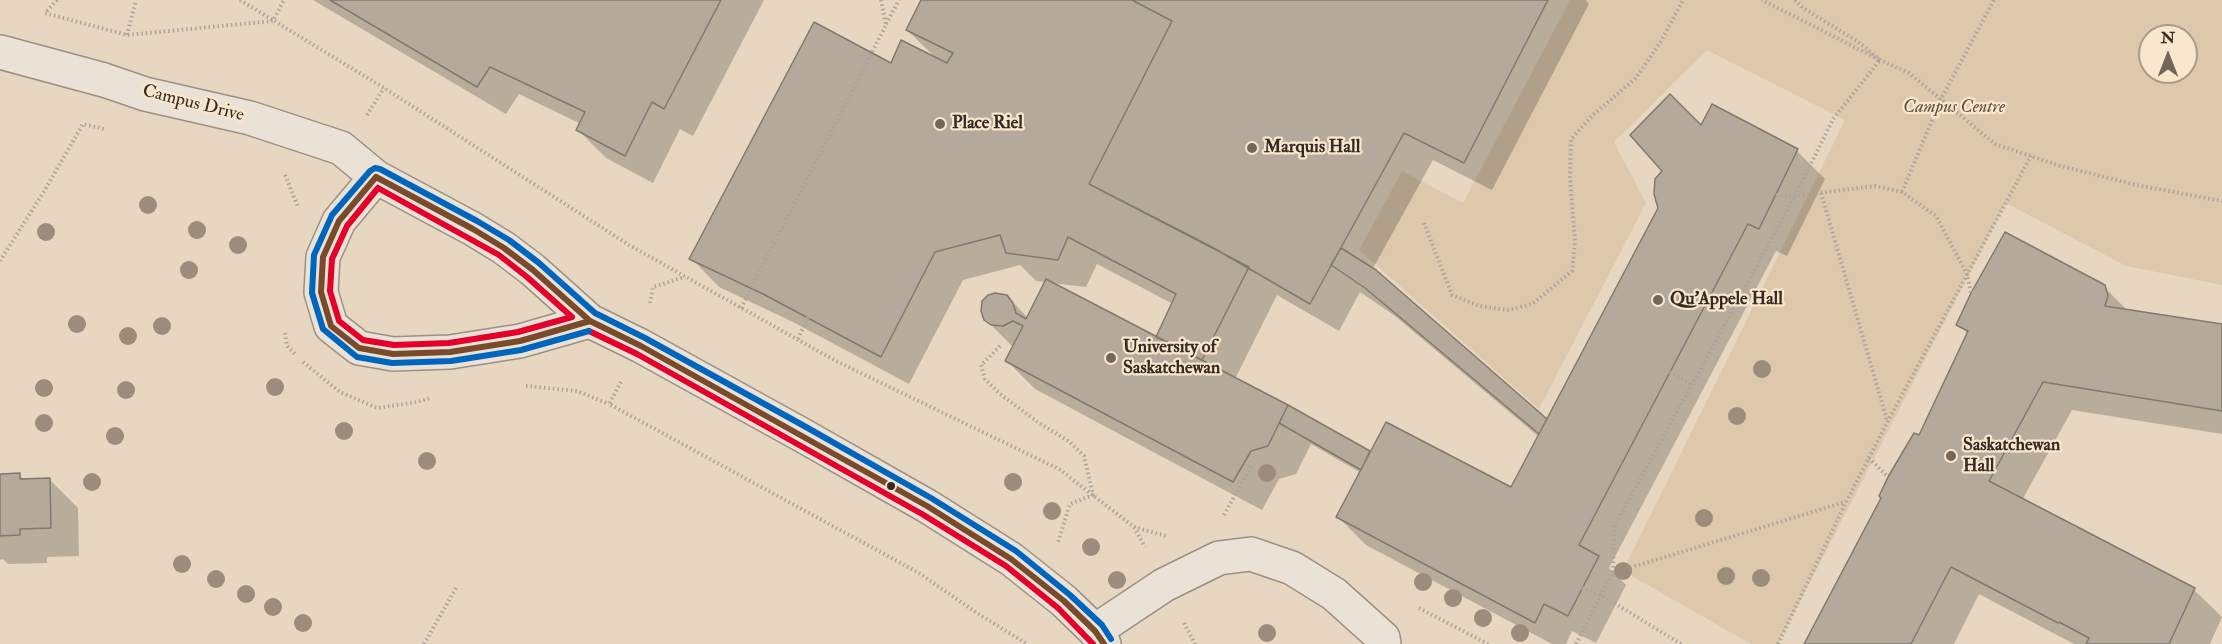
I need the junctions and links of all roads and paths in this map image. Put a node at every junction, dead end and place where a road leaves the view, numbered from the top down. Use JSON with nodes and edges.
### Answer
{"nodes":[{"id":1,"x":57,"y":0,"type":"edge"},
{"id":2,"x":136,"y":0,"type":"edge"},
{"id":3,"x":240,"y":0,"type":"edge"},
{"id":4,"x":284,"y":0,"type":"edge"},
{"id":5,"x":882,"y":0,"type":"edge"},
{"id":6,"x":899,"y":0,"type":"edge"},
{"id":7,"x":1683,"y":0,"type":"edge"},
{"id":8,"x":1762,"y":0,"type":"edge"},
{"id":9,"x":1795,"y":0,"type":"edge"},
{"id":10,"x":1994,"y":0,"type":"edge"},
{"id":11,"x":273,"y":21,"type":"junction"},
{"id":12,"x":886,"y":25,"type":"junction"},
{"id":13,"x":127,"y":35,"type":"junction"},
{"id":14,"x":0,"y":52,"type":"edge"},
{"id":15,"x":1880,"y":60,"type":"junction"},
{"id":16,"x":1941,"y":99,"type":"junction"},
{"id":17,"x":105,"y":129,"type":"dead end"},
{"id":18,"x":2031,"y":156,"type":"junction"},
{"id":19,"x":284,"y":174,"type":"dead end"},
{"id":20,"x":376,"y":177,"type":"junction"},
{"id":21,"x":1902,"y":192,"type":"junction"},
{"id":22,"x":1821,"y":193,"type":"junction"},
{"id":23,"x":1776,"y":195,"type":"dead end"},
{"id":24,"x":1795,"y":196,"type":"junction"},
{"id":25,"x":2222,"y":201,"type":"edge"},
{"id":26,"x":300,"y":211,"type":"dead end"},
{"id":27,"x":1424,"y":223,"type":"dead end"},
{"id":28,"x":0,"y":261,"type":"edge"},
{"id":29,"x":1967,"y":274,"type":"junction"},
{"id":30,"x":1971,"y":293,"type":"dead end"},
{"id":31,"x":741,"y":308,"type":"junction"},
{"id":32,"x":808,"y":317,"type":"dead end"},
{"id":33,"x":590,"y":321,"type":"junction"},
{"id":34,"x":798,"y":339,"type":"junction"},
{"id":35,"x":1000,"y":346,"type":"dead end"},
{"id":36,"x":1670,"y":372,"type":"dead end"},
{"id":37,"x":1691,"y":384,"type":"junction"},
{"id":38,"x":1888,"y":421,"type":"junction"},
{"id":39,"x":1869,"y":458,"type":"junction"},
{"id":40,"x":1252,"y":464,"type":"dead end"},
{"id":41,"x":1888,"y":477,"type":"dead end"},
{"id":42,"x":1093,"y":495,"type":"junction"},
{"id":43,"x":1846,"y":502,"type":"junction"},
{"id":44,"x":1222,"y":518,"type":"dead end"},
{"id":45,"x":1063,"y":528,"type":"dead end"},
{"id":46,"x":1177,"y":539,"type":"dead end"},
{"id":47,"x":1613,"y":573,"type":"junction"},
{"id":48,"x":456,"y":588,"type":"dead end"},
{"id":49,"x":1582,"y":588,"type":"dead end"},
{"id":50,"x":1601,"y":595,"type":"junction"},
{"id":51,"x":1419,"y":608,"type":"dead end"},
{"id":52,"x":1100,"y":637,"type":"edge"},
{"id":53,"x":424,"y":644,"type":"edge"},
{"id":54,"x":1383,"y":644,"type":"edge"},
{"id":55,"x":1488,"y":644,"type":"edge"},
{"id":56,"x":1576,"y":644,"type":"edge"},
{"id":57,"x":1681,"y":644,"type":"edge"},
{"id":58,"x":1778,"y":644,"type":"edge"}],
"edges":[{"from":1,"to":13,"type":"path"},
{"from":2,"to":13,"type":"path"},
{"from":3,"to":11,"type":"path"},
{"from":4,"to":11,"type":"path"},
{"from":5,"to":12,"type":"path"},
{"from":6,"to":12,"type":"path"},
{"from":7,"to":27,"type":"path"},
{"from":8,"to":15,"type":"path"},
{"from":9,"to":15,"type":"path"},
{"from":10,"to":16,"type":"path"},
{"from":11,"to":13,"type":"path"},
{"from":11,"to":31,"type":"path"},
{"from":12,"to":31,"type":"path"},
{"from":14,"to":20,"type":"street","name":"Campus Drive"},
{"from":15,"to":16,"type":"path"},
{"from":15,"to":24,"type":"path"},
{"from":16,"to":18,"type":"path"},
{"from":16,"to":21,"type":"path"},
{"from":17,"to":28,"type":"path"},
{"from":18,"to":25,"type":"path"},
{"from":18,"to":29,"type":"path"},
{"from":19,"to":26,"type":"path"},
{"from":20,"to":33,"type":"street","name":"Campus Drive"},
{"from":20,"to":33,"type":"street"},
{"from":21,"to":22,"type":"path"},
{"from":21,"to":29,"type":"path"},
{"from":22,"to":24,"type":"path"},
{"from":22,"to":38,"type":"path"},
{"from":23,"to":24,"type":"path"},
{"from":24,"to":37,"type":"path"},
{"from":29,"to":30,"type":"path"},
{"from":29,"to":38,"type":"path"},
{"from":31,"to":34,"type":"path"},
{"from":32,"to":34,"type":"path"},
{"from":33,"to":52,"type":"street","name":"Campus Drive"},
{"from":34,"to":42,"type":"path"},
{"from":35,"to":42,"type":"path"},
{"from":36,"to":37,"type":"path"},
{"from":37,"to":47,"type":"path"},
{"from":38,"to":39,"type":"path"},
{"from":39,"to":41,"type":"path"},
{"from":39,"to":43,"type":"path"},
{"from":40,"to":44,"type":"path"},
{"from":42,"to":45,"type":"path"},
{"from":42,"to":46,"type":"path"},
{"from":43,"to":47,"type":"path"},
{"from":43,"to":58,"type":"path"},
{"from":47,"to":50,"type":"path"},
{"from":48,"to":53,"type":"path"},
{"from":49,"to":50,"type":"path"},
{"from":50,"to":56,"type":"path"},
{"from":50,"to":57,"type":"path"},
{"from":51,"to":55,"type":"path"},
{"from":52,"to":54,"type":"street"}]}
